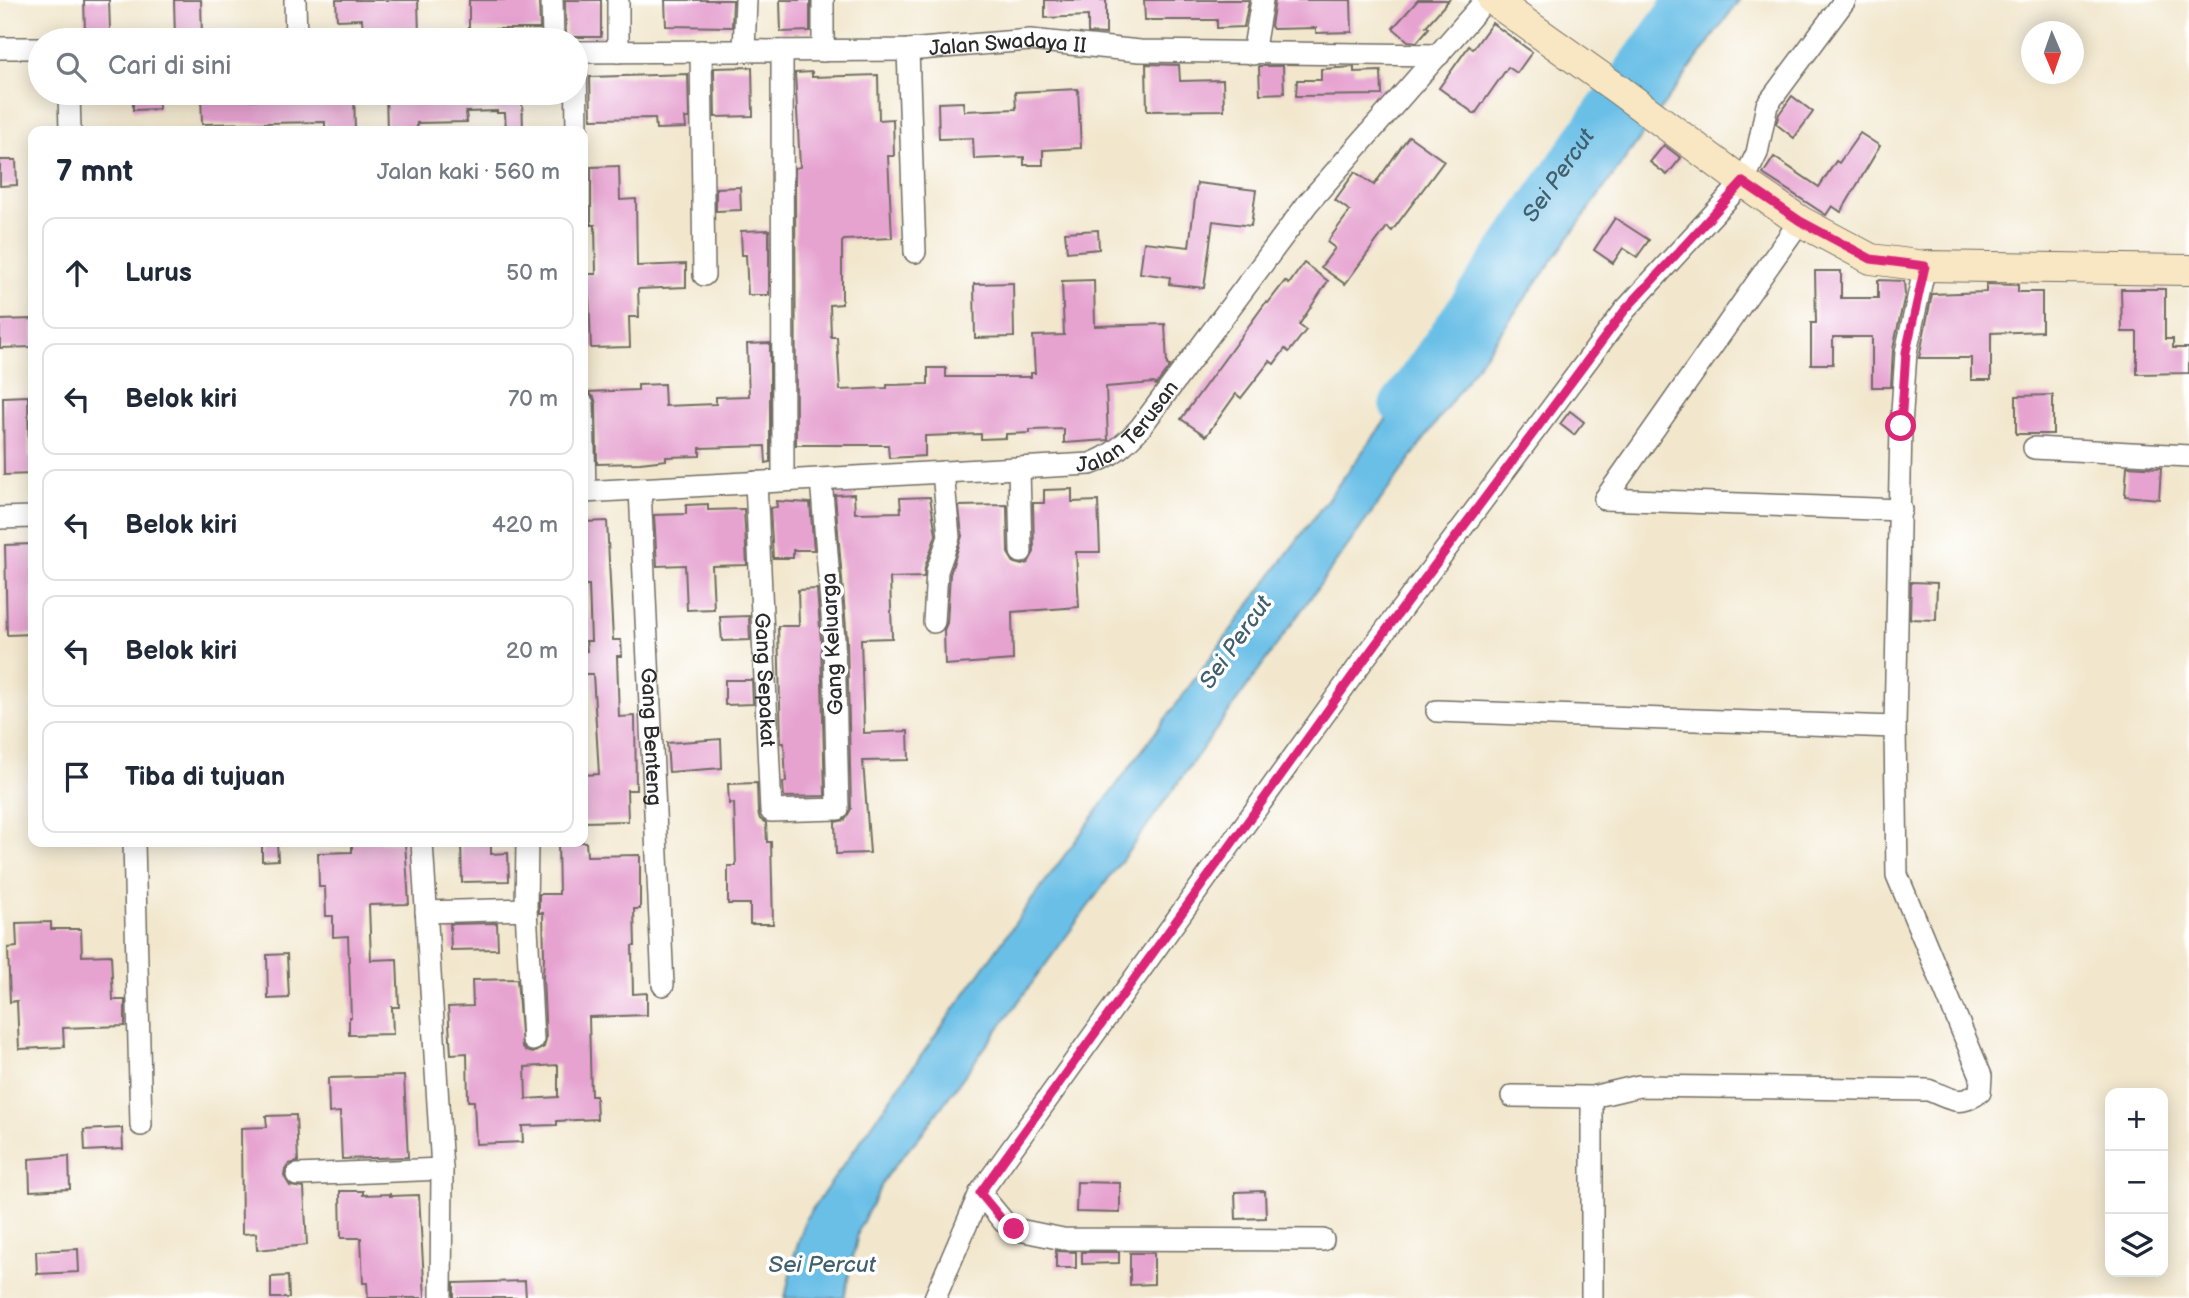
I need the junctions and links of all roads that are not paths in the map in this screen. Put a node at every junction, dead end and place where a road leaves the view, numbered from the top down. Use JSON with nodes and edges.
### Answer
{"nodes":[{"id":1,"x":295,"y":0,"type":"edge"},
{"id":2,"x":552,"y":0,"type":"edge"},
{"id":3,"x":618,"y":0,"type":"edge"},
{"id":4,"x":746,"y":0,"type":"edge"},
{"id":5,"x":823,"y":0,"type":"edge"},
{"id":6,"x":1262,"y":0,"type":"edge"},
{"id":7,"x":1486,"y":0,"type":"edge"},
{"id":8,"x":1493,"y":0,"type":"edge"},
{"id":9,"x":1845,"y":0,"type":"edge"},
{"id":10,"x":296,"y":28,"type":"edge"},
{"id":11,"x":553,"y":28,"type":"edge"},
{"id":12,"x":0,"y":48,"type":"edge"},
{"id":13,"x":28,"y":48,"type":"edge"},
{"id":14,"x":908,"y":50,"type":"junction"},
{"id":15,"x":701,"y":51,"type":"junction"},
{"id":16,"x":744,"y":51,"type":"junction"},
{"id":17,"x":782,"y":51,"type":"junction"},
{"id":18,"x":823,"y":51,"type":"junction"},
{"id":19,"x":588,"y":52,"type":"edge"},
{"id":20,"x":618,"y":52,"type":"junction"},
{"id":21,"x":1253,"y":54,"type":"junction"},
{"id":22,"x":1439,"y":55,"type":"junction"},
{"id":23,"x":69,"y":105,"type":"edge"},
{"id":24,"x":577,"y":105,"type":"edge"},
{"id":25,"x":70,"y":126,"type":"edge"},
{"id":26,"x":577,"y":126,"type":"edge"},
{"id":27,"x":1743,"y":182,"type":"junction"},
{"id":28,"x":1800,"y":221,"type":"junction"},
{"id":29,"x":915,"y":252,"type":"dead end"},
{"id":30,"x":1925,"y":266,"type":"junction"},
{"id":31,"x":2189,"y":270,"type":"edge"},
{"id":32,"x":704,"y":275,"type":"dead end"},
{"id":33,"x":2034,"y":448,"type":"dead end"},
{"id":34,"x":2189,"y":456,"type":"edge"},
{"id":35,"x":1019,"y":468,"type":"junction"},
{"id":36,"x":943,"y":472,"type":"junction"},
{"id":37,"x":821,"y":479,"type":"junction"},
{"id":38,"x":783,"y":480,"type":"junction"},
{"id":39,"x":756,"y":482,"type":"junction"},
{"id":40,"x":640,"y":489,"type":"junction"},
{"id":41,"x":588,"y":492,"type":"edge"},
{"id":42,"x":1901,"y":510,"type":"junction"},
{"id":43,"x":28,"y":517,"type":"edge"},
{"id":44,"x":0,"y":518,"type":"edge"},
{"id":45,"x":1021,"y":552,"type":"dead end"},
{"id":46,"x":934,"y":621,"type":"dead end"},
{"id":47,"x":1437,"y":711,"type":"dead end"},
{"id":48,"x":1895,"y":727,"type":"junction"},
{"id":49,"x":838,"y":809,"type":"joint"},
{"id":50,"x":134,"y":847,"type":"edge"},
{"id":51,"x":422,"y":847,"type":"edge"},
{"id":52,"x":527,"y":847,"type":"edge"},
{"id":53,"x":526,"y":909,"type":"junction"},
{"id":54,"x":426,"y":912,"type":"junction"},
{"id":55,"x":663,"y":985,"type":"dead end"},
{"id":56,"x":533,"y":1040,"type":"dead end"},
{"id":57,"x":1511,"y":1096,"type":"dead end"},
{"id":58,"x":1592,"y":1097,"type":"junction"},
{"id":59,"x":141,"y":1125,"type":"dead end"},
{"id":60,"x":443,"y":1169,"type":"junction"},
{"id":61,"x":297,"y":1175,"type":"dead end"},
{"id":62,"x":980,"y":1193,"type":"junction"},
{"id":63,"x":1323,"y":1240,"type":"dead end"},
{"id":64,"x":441,"y":1298,"type":"edge"},
{"id":65,"x":935,"y":1298,"type":"edge"},
{"id":66,"x":1592,"y":1298,"type":"edge"}],
"edges":[{"from":1,"to":10,"type":"street"},
{"from":2,"to":11,"type":"street"},
{"from":3,"to":20,"type":"street"},
{"from":4,"to":16,"type":"street"},
{"from":5,"to":18,"type":"street"},
{"from":6,"to":21,"type":"street"},
{"from":7,"to":22,"type":"street","name":"Jalan Terusan"},
{"from":8,"to":27,"type":"street"},
{"from":9,"to":27,"type":"street"},
{"from":12,"to":13,"type":"street"},
{"from":14,"to":18,"type":"street","name":"Jalan Swadaya II"},
{"from":14,"to":21,"type":"street","name":"Jalan Swadaya II"},
{"from":14,"to":29,"type":"street"},
{"from":15,"to":16,"type":"street","name":"Jalan Swadaya II"},
{"from":15,"to":20,"type":"street","name":"Jalan Swadaya II"},
{"from":15,"to":32,"type":"street"},
{"from":16,"to":17,"type":"street","name":"Jalan Swadaya II"},
{"from":17,"to":18,"type":"street","name":"Jalan Swadaya II"},
{"from":17,"to":38,"type":"street"},
{"from":19,"to":20,"type":"street","name":"Jalan Swadaya II"},
{"from":21,"to":22,"type":"street","name":"Jalan Swadaya II"},
{"from":22,"to":35,"type":"street","name":"Jalan Terusan"},
{"from":23,"to":25,"type":"street"},
{"from":24,"to":26,"type":"street"},
{"from":27,"to":28,"type":"street"},
{"from":27,"to":62,"type":"street"},
{"from":28,"to":30,"type":"street"},
{"from":28,"to":42,"type":"street"},
{"from":30,"to":31,"type":"street"},
{"from":30,"to":42,"type":"street"},
{"from":33,"to":34,"type":"street"},
{"from":35,"to":36,"type":"street","name":"Jalan Terusan"},
{"from":35,"to":45,"type":"street"},
{"from":36,"to":37,"type":"street","name":"Jalan Terusan"},
{"from":36,"to":46,"type":"street"},
{"from":37,"to":38,"type":"street","name":"Jalan Terusan"},
{"from":37,"to":49,"type":"street","name":"Gang Keluarga"},
{"from":38,"to":39,"type":"street","name":"Jalan Terusan"},
{"from":39,"to":40,"type":"street","name":"Jalan Terusan"},
{"from":39,"to":49,"type":"street","name":"Gang Sepakat"},
{"from":40,"to":41,"type":"street","name":"Jalan Terusan"},
{"from":40,"to":55,"type":"street","name":"Gang Benteng"},
{"from":42,"to":48,"type":"street"},
{"from":43,"to":44,"type":"street"},
{"from":47,"to":48,"type":"street"},
{"from":48,"to":58,"type":"street"},
{"from":50,"to":59,"type":"street"},
{"from":51,"to":54,"type":"street"},
{"from":52,"to":53,"type":"street"},
{"from":53,"to":54,"type":"street"},
{"from":53,"to":56,"type":"street"},
{"from":54,"to":60,"type":"street"},
{"from":57,"to":58,"type":"street"},
{"from":58,"to":66,"type":"street"},
{"from":60,"to":61,"type":"street"},
{"from":60,"to":64,"type":"street"},
{"from":62,"to":63,"type":"street"},
{"from":62,"to":65,"type":"street"}]}
